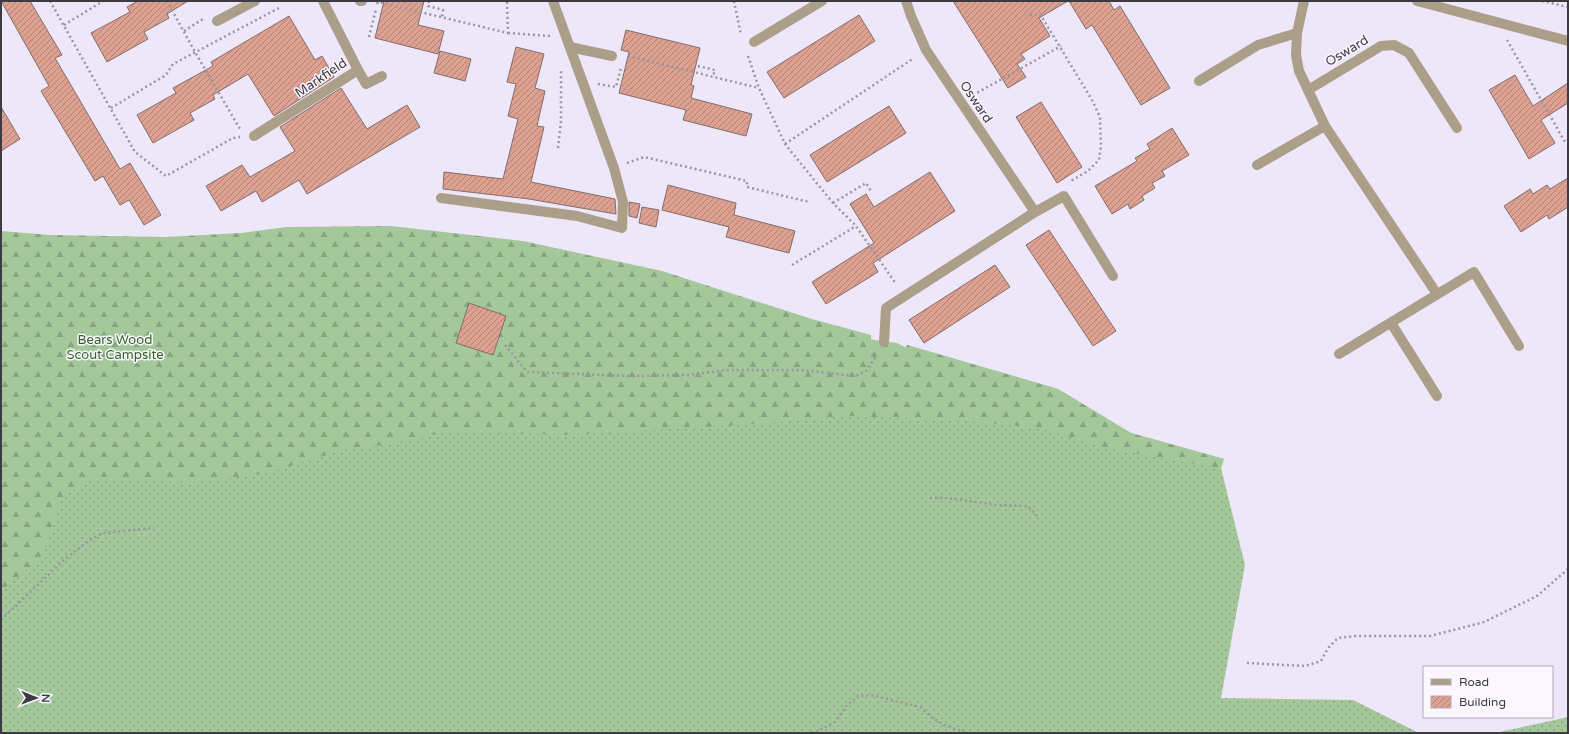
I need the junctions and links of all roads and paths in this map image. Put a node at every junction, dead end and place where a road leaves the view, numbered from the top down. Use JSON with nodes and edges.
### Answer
{"nodes":[{"id":1,"x":50,"y":1,"type":"edge"},
{"id":2,"x":103,"y":1,"type":"edge"},
{"id":3,"x":167,"y":1,"type":"edge"},
{"id":4,"x":255,"y":1,"type":"edge"},
{"id":5,"x":323,"y":1,"type":"edge"},
{"id":6,"x":429,"y":1,"type":"edge"},
{"id":7,"x":507,"y":1,"type":"edge"},
{"id":8,"x":553,"y":1,"type":"edge"},
{"id":9,"x":734,"y":1,"type":"edge"},
{"id":10,"x":822,"y":1,"type":"edge"},
{"id":11,"x":906,"y":1,"type":"edge"},
{"id":12,"x":1304,"y":1,"type":"edge"},
{"id":13,"x":1417,"y":1,"type":"edge"},
{"id":14,"x":1542,"y":1,"type":"edge"},
{"id":15,"x":1568,"y":7,"type":"edge"},
{"id":16,"x":279,"y":8,"type":"dead end"},
{"id":17,"x":1030,"y":15,"type":"dead end"},
{"id":18,"x":442,"y":17,"type":"junction"},
{"id":19,"x":217,"y":21,"type":"joint"},
{"id":20,"x":1496,"y":22,"type":"junction"},
{"id":21,"x":64,"y":25,"type":"junction"},
{"id":22,"x":183,"y":31,"type":"junction"},
{"id":23,"x":508,"y":32,"type":"junction"},
{"id":24,"x":1297,"y":33,"type":"junction"},
{"id":25,"x":369,"y":37,"type":"dead end"},
{"id":26,"x":568,"y":42,"type":"junction"},
{"id":27,"x":754,"y":42,"type":"joint"},
{"id":28,"x":1568,"y":42,"type":"edge"},
{"id":29,"x":743,"y":45,"type":"junction"},
{"id":30,"x":1061,"y":46,"type":"junction"},
{"id":31,"x":926,"y":50,"type":"junction"},
{"id":32,"x":195,"y":52,"type":"junction"},
{"id":33,"x":624,"y":55,"type":"dead end"},
{"id":34,"x":612,"y":56,"type":"dead end"},
{"id":35,"x":622,"y":61,"type":"dead end"},
{"id":36,"x":562,"y":65,"type":"dead end"},
{"id":37,"x":698,"y":66,"type":"dead end"},
{"id":38,"x":358,"y":70,"type":"junction"},
{"id":39,"x":382,"y":76,"type":"dead end"},
{"id":40,"x":713,"y":76,"type":"junction"},
{"id":41,"x":582,"y":80,"type":"junction"},
{"id":42,"x":1199,"y":81,"type":"dead end"},
{"id":43,"x":759,"y":88,"type":"junction"},
{"id":44,"x":1308,"y":90,"type":"junction"},
{"id":45,"x":961,"y":102,"type":"junction"},
{"id":46,"x":111,"y":108,"type":"junction"},
{"id":47,"x":1325,"y":126,"type":"junction"},
{"id":48,"x":1457,"y":128,"type":"dead end"},
{"id":49,"x":250,"y":136,"type":"junction"},
{"id":50,"x":1565,"y":142,"type":"dead end"},
{"id":51,"x":785,"y":144,"type":"junction"},
{"id":52,"x":558,"y":148,"type":"dead end"},
{"id":53,"x":1257,"y":165,"type":"dead end"},
{"id":54,"x":614,"y":168,"type":"junction"},
{"id":55,"x":871,"y":192,"type":"dead end"},
{"id":56,"x":1064,"y":196,"type":"junction"},
{"id":57,"x":441,"y":198,"type":"dead end"},
{"id":58,"x":809,"y":202,"type":"dead end"},
{"id":59,"x":833,"y":203,"type":"junction"},
{"id":60,"x":1035,"y":212,"type":"junction"},
{"id":61,"x":856,"y":226,"type":"junction"},
{"id":62,"x":792,"y":265,"type":"dead end"},
{"id":63,"x":1113,"y":276,"type":"dead end"},
{"id":64,"x":1437,"y":294,"type":"junction"},
{"id":65,"x":904,"y":296,"type":"junction"},
{"id":66,"x":1391,"y":323,"type":"junction"},
{"id":67,"x":884,"y":342,"type":"joint"},
{"id":68,"x":505,"y":345,"type":"dead end"},
{"id":69,"x":1519,"y":346,"type":"dead end"},
{"id":70,"x":1339,"y":354,"type":"dead end"},
{"id":71,"x":1437,"y":396,"type":"dead end"},
{"id":72,"x":930,"y":498,"type":"dead end"},
{"id":73,"x":1038,"y":517,"type":"dead end"},
{"id":74,"x":154,"y":528,"type":"dead end"},
{"id":75,"x":1568,"y":569,"type":"edge"},
{"id":76,"x":1,"y":620,"type":"edge"},
{"id":77,"x":1247,"y":663,"type":"dead end"},
{"id":78,"x":806,"y":733,"type":"edge"},
{"id":79,"x":968,"y":733,"type":"edge"}],
"edges":[{"from":1,"to":21,"type":"path"},
{"from":2,"to":21,"type":"path"},
{"from":3,"to":22,"type":"path"},
{"from":4,"to":19,"type":"street"},
{"from":5,"to":38,"type":"street","name":"Markfield"},
{"from":6,"to":18,"type":"path"},
{"from":7,"to":23,"type":"path"},
{"from":8,"to":26,"type":"street"},
{"from":9,"to":29,"type":"path"},
{"from":10,"to":27,"type":"street"},
{"from":11,"to":31,"type":"street","name":"Osward"},
{"from":12,"to":24,"type":"street"},
{"from":13,"to":20,"type":"street"},
{"from":14,"to":15,"type":"path"},
{"from":16,"to":32,"type":"path"},
{"from":17,"to":30,"type":"path"},
{"from":18,"to":23,"type":"path"},
{"from":18,"to":25,"type":"path"},
{"from":19,"to":22,"type":"path"},
{"from":20,"to":28,"type":"street"},
{"from":20,"to":50,"type":"path"},
{"from":21,"to":46,"type":"path"},
{"from":22,"to":32,"type":"path"},
{"from":23,"to":26,"type":"path"},
{"from":24,"to":42,"type":"street"},
{"from":24,"to":44,"type":"street"},
{"from":26,"to":34,"type":"street"},
{"from":26,"to":41,"type":"street"},
{"from":27,"to":29,"type":"path"},
{"from":29,"to":43,"type":"path"},
{"from":30,"to":45,"type":"path"},
{"from":30,"to":56,"type":"path"},
{"from":31,"to":45,"type":"street","name":"Osward"},
{"from":31,"to":51,"type":"path"},
{"from":32,"to":46,"type":"path"},
{"from":32,"to":49,"type":"path"},
{"from":33,"to":40,"type":"path"},
{"from":35,"to":41,"type":"path"},
{"from":36,"to":52,"type":"path"},
{"from":37,"to":40,"type":"path"},
{"from":38,"to":39,"type":"street"},
{"from":38,"to":49,"type":"street","name":"Markfield"},
{"from":40,"to":43,"type":"path"},
{"from":41,"to":54,"type":"street"},
{"from":43,"to":51,"type":"path"},
{"from":44,"to":47,"type":"street"},
{"from":44,"to":48,"type":"street","name":"Osward"},
{"from":45,"to":60,"type":"street","name":"Osward"},
{"from":46,"to":49,"type":"path"},
{"from":47,"to":53,"type":"street"},
{"from":47,"to":64,"type":"street"},
{"from":51,"to":59,"type":"path"},
{"from":54,"to":57,"type":"street"},
{"from":54,"to":58,"type":"path"},
{"from":55,"to":59,"type":"path"},
{"from":56,"to":60,"type":"street"},
{"from":56,"to":63,"type":"street"},
{"from":59,"to":61,"type":"path"},
{"from":60,"to":65,"type":"street"},
{"from":61,"to":62,"type":"path"},
{"from":61,"to":65,"type":"path"},
{"from":64,"to":66,"type":"street"},
{"from":64,"to":69,"type":"street"},
{"from":65,"to":67,"type":"street"},
{"from":66,"to":70,"type":"street"},
{"from":66,"to":71,"type":"street"},
{"from":67,"to":68,"type":"path"},
{"from":72,"to":73,"type":"path"},
{"from":74,"to":76,"type":"path"},
{"from":75,"to":77,"type":"path"},
{"from":78,"to":79,"type":"path"}]}
